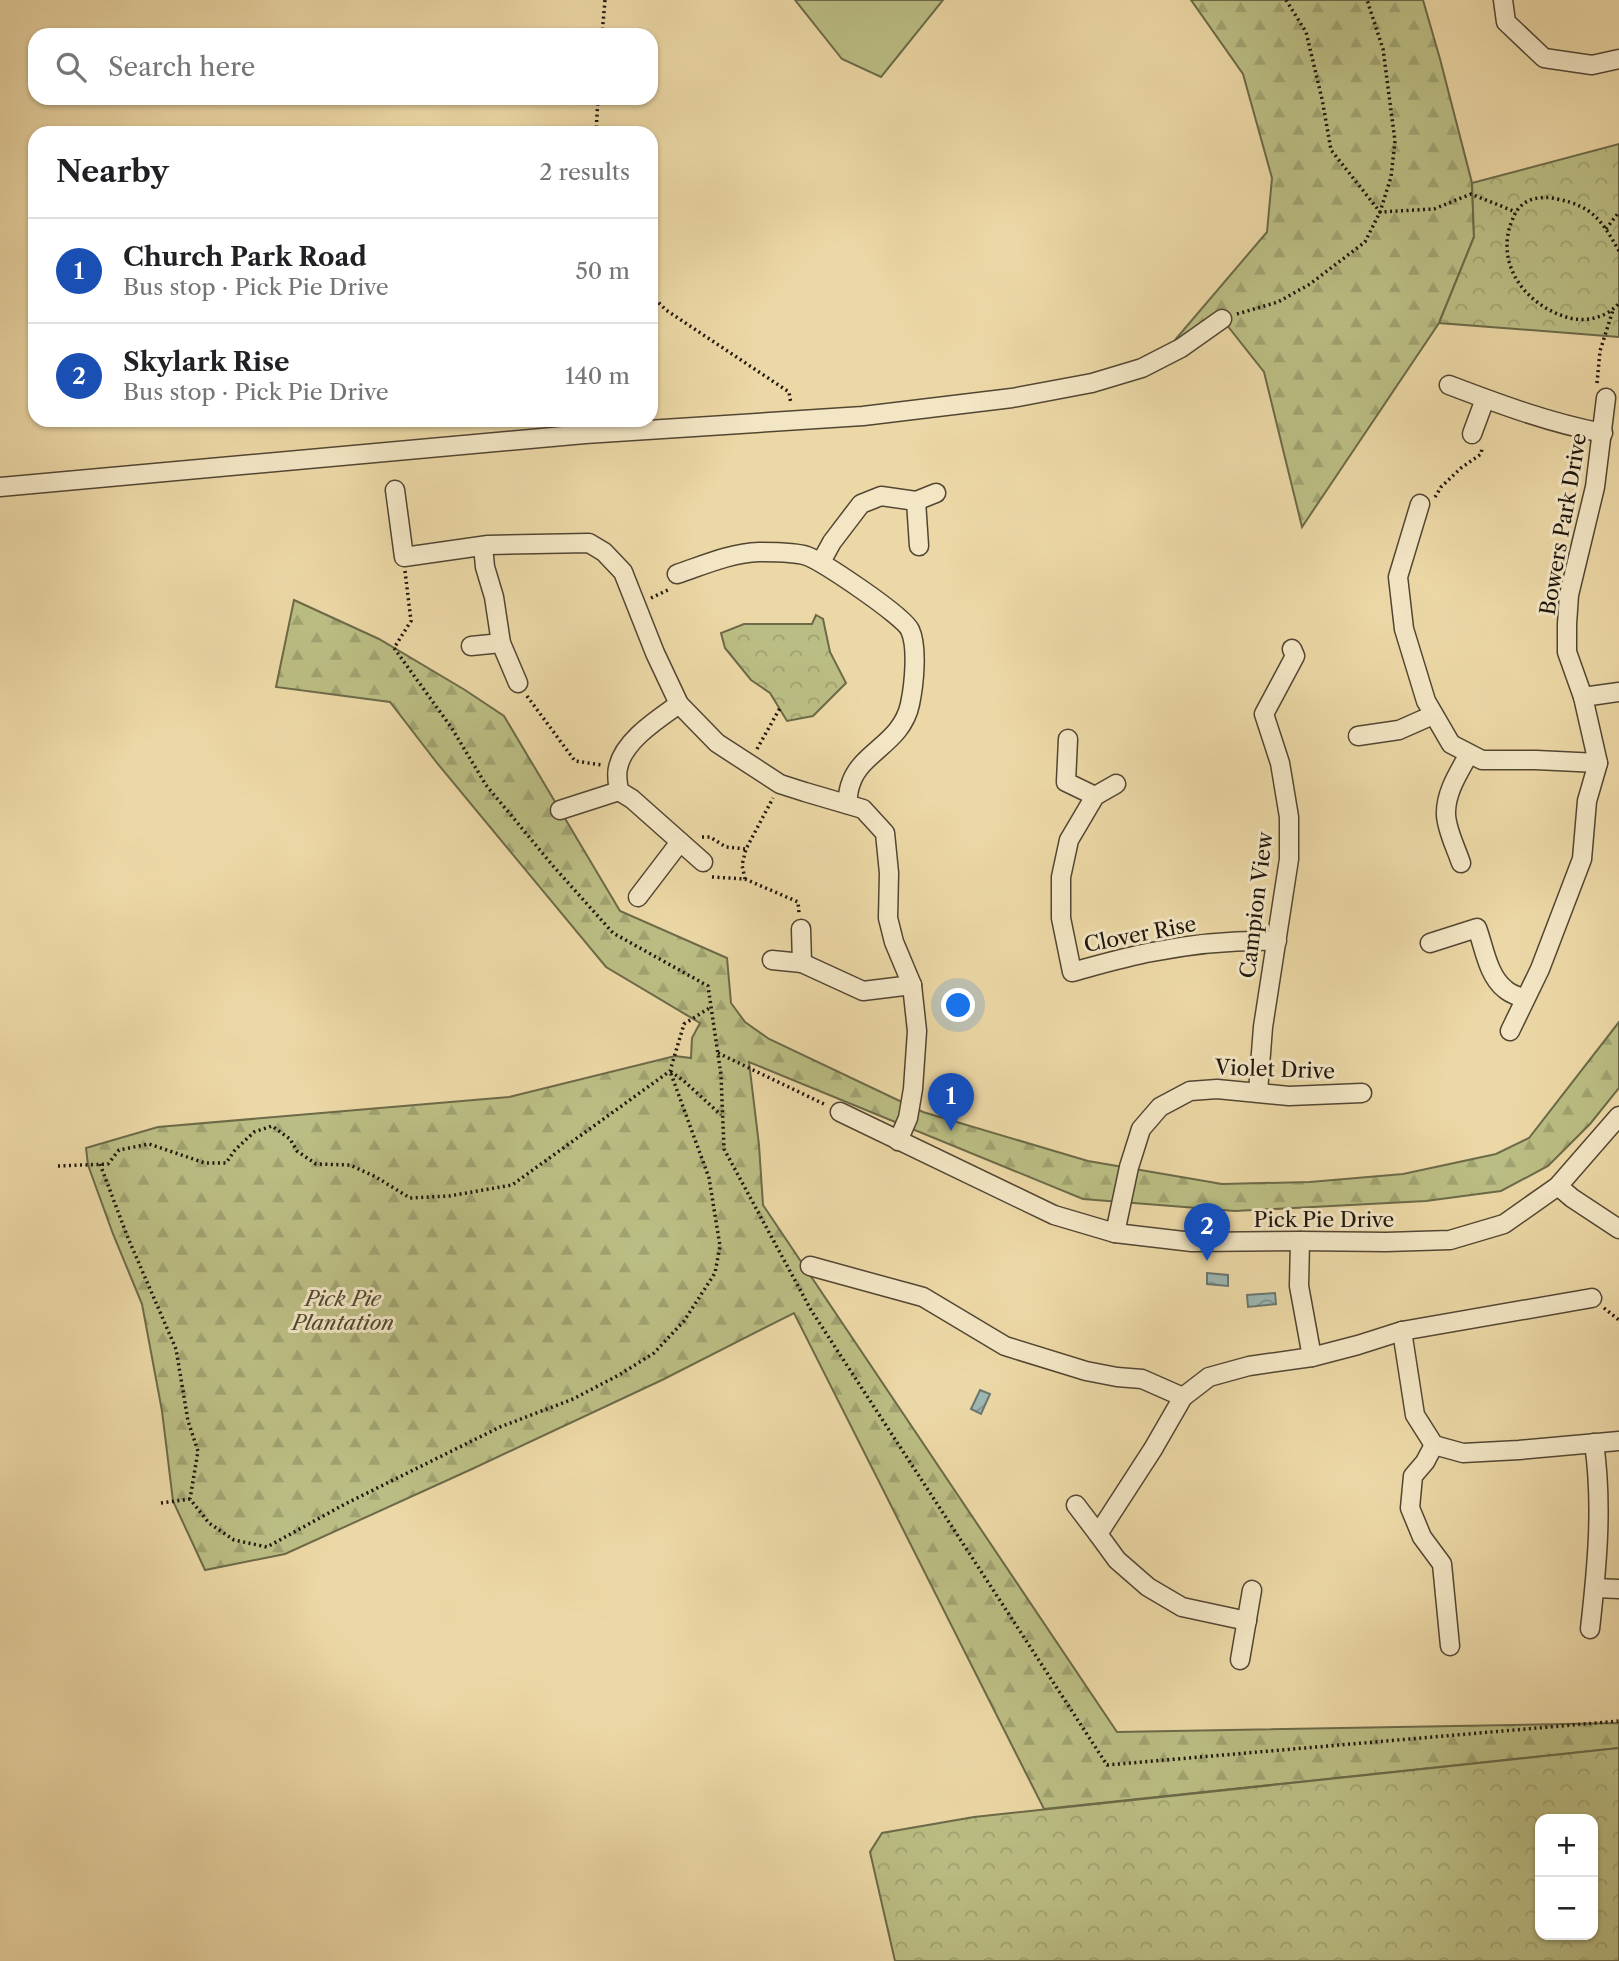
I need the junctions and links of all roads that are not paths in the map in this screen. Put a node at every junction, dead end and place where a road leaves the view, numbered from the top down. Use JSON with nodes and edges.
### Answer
{"nodes":[{"id":1,"x":1503,"y":0,"type":"edge"},
{"id":2,"x":1619,"y":60,"type":"edge"},
{"id":3,"x":1222,"y":319,"type":"road end"},
{"id":4,"x":1449,"y":385,"type":"dead end"},
{"id":5,"x":1606,"y":398,"type":"road end"},
{"id":6,"x":1485,"y":399,"type":"junction"},
{"id":7,"x":1603,"y":433,"type":"junction"},
{"id":8,"x":1472,"y":434,"type":"road end"},
{"id":9,"x":0,"y":486,"type":"edge"},
{"id":10,"x":395,"y":490,"type":"dead end"},
{"id":11,"x":936,"y":493,"type":"dead end"},
{"id":12,"x":916,"y":501,"type":"junction"},
{"id":13,"x":1420,"y":504,"type":"road end"},
{"id":14,"x":919,"y":546,"type":"dead end"},
{"id":15,"x":483,"y":547,"type":"junction"},
{"id":16,"x":821,"y":562,"type":"junction"},
{"id":17,"x":677,"y":574,"type":"road end"},
{"id":18,"x":501,"y":643,"type":"junction"},
{"id":19,"x":471,"y":646,"type":"dead end"},
{"id":20,"x":1292,"y":649,"type":"dead end"},
{"id":21,"x":518,"y":683,"type":"road end"},
{"id":22,"x":1619,"y":692,"type":"edge"},
{"id":23,"x":1583,"y":697,"type":"junction"},
{"id":24,"x":679,"y":704,"type":"junction"},
{"id":25,"x":1433,"y":715,"type":"junction"},
{"id":26,"x":1358,"y":736,"type":"dead end"},
{"id":27,"x":1068,"y":739,"type":"dead end"},
{"id":28,"x":1469,"y":754,"type":"junction"},
{"id":29,"x":1598,"y":763,"type":"junction"},
{"id":30,"x":1116,"y":784,"type":"dead end"},
{"id":31,"x":619,"y":791,"type":"junction"},
{"id":32,"x":1096,"y":796,"type":"junction"},
{"id":33,"x":847,"y":804,"type":"junction"},
{"id":34,"x":560,"y":810,"type":"dead end"},
{"id":35,"x":680,"y":842,"type":"junction"},
{"id":36,"x":703,"y":862,"type":"road end"},
{"id":37,"x":1461,"y":863,"type":"dead end"},
{"id":38,"x":638,"y":897,"type":"dead end"},
{"id":39,"x":801,"y":929,"type":"road end"},
{"id":40,"x":1277,"y":941,"type":"junction"},
{"id":41,"x":1430,"y":943,"type":"dead end"},
{"id":42,"x":772,"y":960,"type":"dead end"},
{"id":43,"x":802,"y":963,"type":"junction"},
{"id":44,"x":912,"y":985,"type":"junction"},
{"id":45,"x":1525,"y":999,"type":"junction"},
{"id":46,"x":1510,"y":1031,"type":"dead end"},
{"id":47,"x":1258,"y":1093,"type":"junction"},
{"id":48,"x":1362,"y":1093,"type":"dead end"},
{"id":49,"x":840,"y":1112,"type":"road end"},
{"id":50,"x":1616,"y":1126,"type":"edge"},
{"id":51,"x":898,"y":1141,"type":"junction"},
{"id":52,"x":1558,"y":1186,"type":"junction"},
{"id":53,"x":1619,"y":1229,"type":"edge"},
{"id":54,"x":1115,"y":1233,"type":"junction"},
{"id":55,"x":1300,"y":1241,"type":"junction"},
{"id":56,"x":810,"y":1266,"type":"dead end"},
{"id":57,"x":1592,"y":1298,"type":"dead end"},
{"id":58,"x":1402,"y":1331,"type":"junction"},
{"id":59,"x":1312,"y":1357,"type":"junction"},
{"id":60,"x":1183,"y":1397,"type":"junction"},
{"id":61,"x":1619,"y":1441,"type":"edge"},
{"id":62,"x":1594,"y":1443,"type":"junction"},
{"id":63,"x":1434,"y":1445,"type":"junction"},
{"id":64,"x":1076,"y":1505,"type":"dead end"},
{"id":65,"x":1098,"y":1534,"type":"junction"},
{"id":66,"x":1595,"y":1588,"type":"junction"},
{"id":67,"x":1619,"y":1589,"type":"edge"},
{"id":68,"x":1252,"y":1590,"type":"dead end"},
{"id":69,"x":1247,"y":1621,"type":"junction"},
{"id":70,"x":1591,"y":1629,"type":"dead end"},
{"id":71,"x":1450,"y":1646,"type":"dead end"},
{"id":72,"x":1240,"y":1660,"type":"dead end"}],
"edges":[{"from":1,"to":2,"type":"street"},
{"from":3,"to":9,"type":"street"},
{"from":4,"to":6,"type":"street"},
{"from":5,"to":7,"type":"street","name":"Bowers Park Drive"},
{"from":6,"to":7,"type":"street"},
{"from":6,"to":8,"type":"street"},
{"from":7,"to":23,"type":"street","name":"Bowers Park Drive"},
{"from":10,"to":15,"type":"street"},
{"from":11,"to":12,"type":"street"},
{"from":12,"to":14,"type":"street"},
{"from":12,"to":16,"type":"street"},
{"from":13,"to":25,"type":"street"},
{"from":15,"to":18,"type":"street"},
{"from":15,"to":24,"type":"street"},
{"from":16,"to":17,"type":"street"},
{"from":16,"to":33,"type":"street"},
{"from":18,"to":19,"type":"street"},
{"from":18,"to":21,"type":"street"},
{"from":20,"to":40,"type":"street","name":"Campion View"},
{"from":22,"to":23,"type":"street"},
{"from":23,"to":29,"type":"street","name":"Bowers Park Drive"},
{"from":24,"to":31,"type":"street"},
{"from":24,"to":33,"type":"street"},
{"from":25,"to":26,"type":"street"},
{"from":25,"to":28,"type":"street"},
{"from":27,"to":32,"type":"street"},
{"from":28,"to":29,"type":"street"},
{"from":28,"to":37,"type":"street"},
{"from":29,"to":45,"type":"street","name":"Bowers Park Drive"},
{"from":30,"to":32,"type":"street","name":"Clover Rise"},
{"from":31,"to":34,"type":"street"},
{"from":31,"to":35,"type":"street"},
{"from":32,"to":40,"type":"street","name":"Clover Rise"},
{"from":33,"to":44,"type":"street"},
{"from":35,"to":36,"type":"street"},
{"from":35,"to":38,"type":"street"},
{"from":39,"to":43,"type":"street"},
{"from":40,"to":47,"type":"street","name":"Campion View"},
{"from":41,"to":45,"type":"street"},
{"from":42,"to":43,"type":"street"},
{"from":43,"to":44,"type":"street"},
{"from":44,"to":51,"type":"street"},
{"from":45,"to":46,"type":"street","name":"Bowers Park Drive"},
{"from":47,"to":48,"type":"street","name":"Violet Drive"},
{"from":47,"to":54,"type":"street","name":"Violet Drive"},
{"from":49,"to":51,"type":"street","name":"Pick Pie Drive"},
{"from":50,"to":52,"type":"street","name":"Pick Pie Drive"},
{"from":51,"to":54,"type":"street","name":"Pick Pie Drive"},
{"from":52,"to":53,"type":"street"},
{"from":52,"to":55,"type":"street","name":"Pick Pie Drive"},
{"from":54,"to":55,"type":"street","name":"Pick Pie Drive"},
{"from":55,"to":59,"type":"street"},
{"from":56,"to":60,"type":"street"},
{"from":57,"to":58,"type":"street"},
{"from":58,"to":59,"type":"street"},
{"from":58,"to":63,"type":"street"},
{"from":59,"to":60,"type":"street"},
{"from":60,"to":65,"type":"street"},
{"from":61,"to":62,"type":"street"},
{"from":62,"to":63,"type":"street"},
{"from":62,"to":66,"type":"street"},
{"from":63,"to":71,"type":"street"},
{"from":64,"to":65,"type":"street"},
{"from":65,"to":69,"type":"street"},
{"from":66,"to":67,"type":"street"},
{"from":66,"to":70,"type":"street"},
{"from":68,"to":69,"type":"street"},
{"from":69,"to":72,"type":"street"}]}
